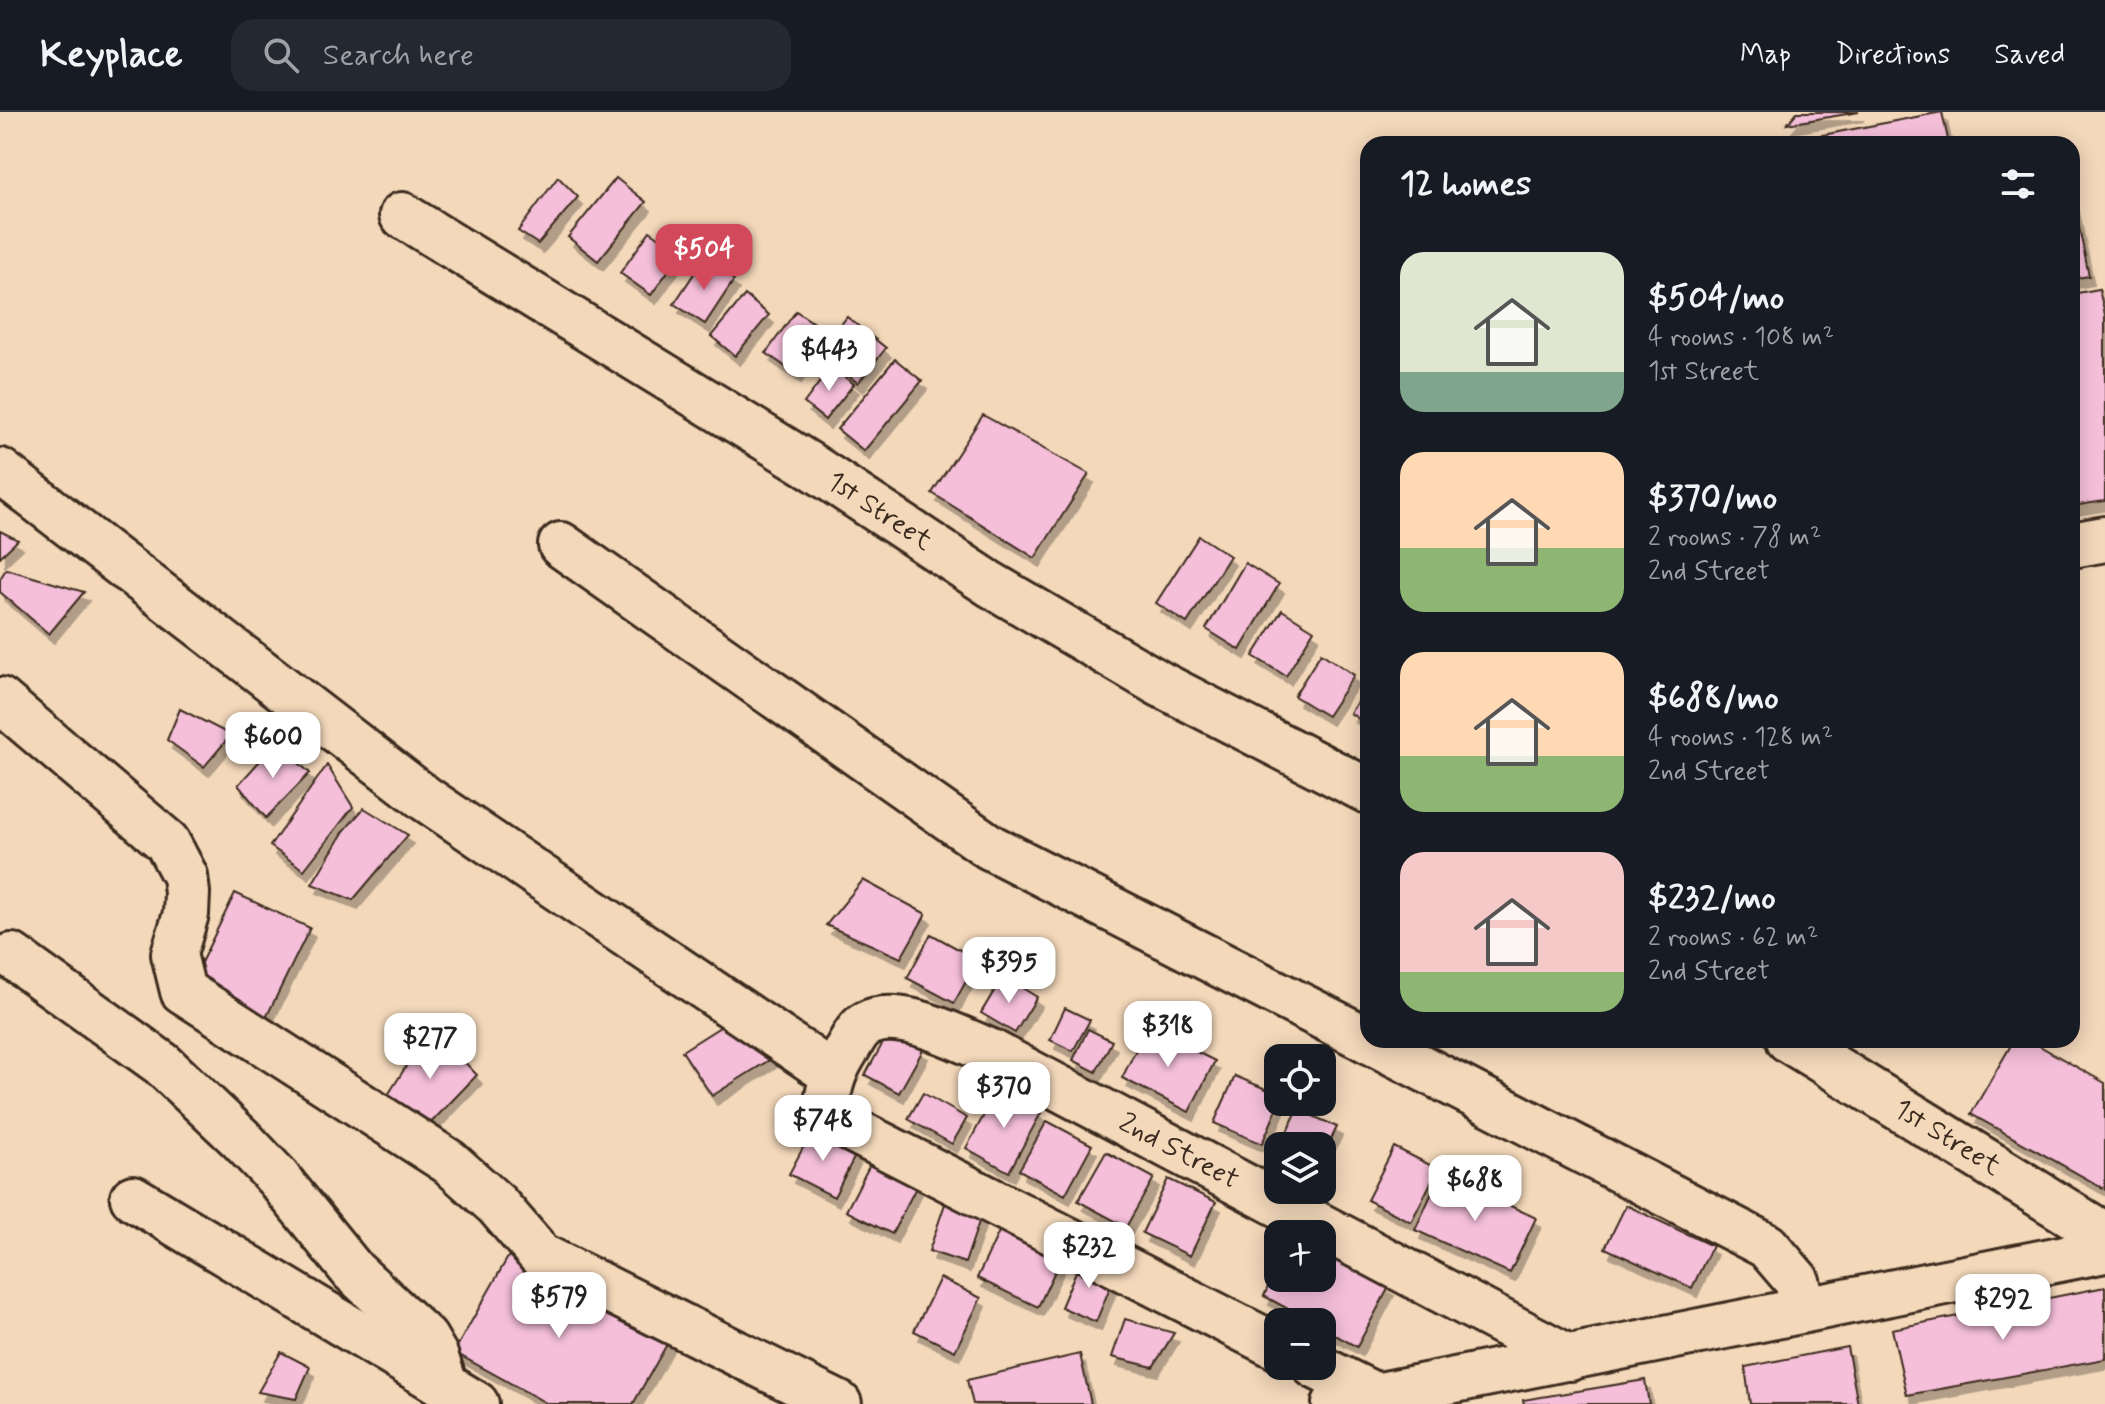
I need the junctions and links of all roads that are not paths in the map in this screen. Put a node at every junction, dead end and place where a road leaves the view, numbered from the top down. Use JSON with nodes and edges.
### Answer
{"nodes":[{"id":1,"x":402,"y":215,"type":"dead end"},
{"id":2,"x":0,"y":471,"type":"edge"},
{"id":3,"x":2105,"y":539,"type":"edge"},
{"id":4,"x":2080,"y":544,"type":"edge"},
{"id":5,"x":561,"y":545,"type":"dead end"},
{"id":6,"x":0,"y":700,"type":"edge"},
{"id":7,"x":1360,"y":787,"type":"edge"},
{"id":8,"x":12,"y":956,"type":"dead end"},
{"id":9,"x":1360,"y":1036,"type":"edge"},
{"id":10,"x":1383,"y":1048,"type":"edge"},
{"id":11,"x":1802,"y":1048,"type":"edge"},
{"id":12,"x":831,"y":1073,"type":"junction"},
{"id":13,"x":133,"y":1198,"type":"dead end"},
{"id":14,"x":2105,"y":1235,"type":"edge"},
{"id":15,"x":2105,"y":1250,"type":"edge"},
{"id":16,"x":1804,"y":1310,"type":"junction"},
{"id":17,"x":1264,"y":1340,"type":"edge"},
{"id":18,"x":1570,"y":1358,"type":"junction"},
{"id":19,"x":1331,"y":1380,"type":"edge"},
{"id":20,"x":460,"y":1395,"type":"edge"},
{"id":21,"x":1354,"y":1400,"type":"edge"},
{"id":22,"x":839,"y":1404,"type":"edge"}],
"edges":[{"from":1,"to":7,"type":"street","name":"1st Street"},
{"from":2,"to":12,"type":"street"},
{"from":3,"to":4,"type":"street"},
{"from":5,"to":9,"type":"street"},
{"from":6,"to":22,"type":"street"},
{"from":8,"to":20,"type":"street"},
{"from":10,"to":16,"type":"street"},
{"from":11,"to":14,"type":"street","name":"1st Street"},
{"from":12,"to":17,"type":"street"},
{"from":12,"to":18,"type":"street","name":"2nd Street"},
{"from":13,"to":20,"type":"street"},
{"from":15,"to":16,"type":"street"},
{"from":16,"to":18,"type":"street"},
{"from":18,"to":21,"type":"street"},
{"from":19,"to":21,"type":"street"}]}
